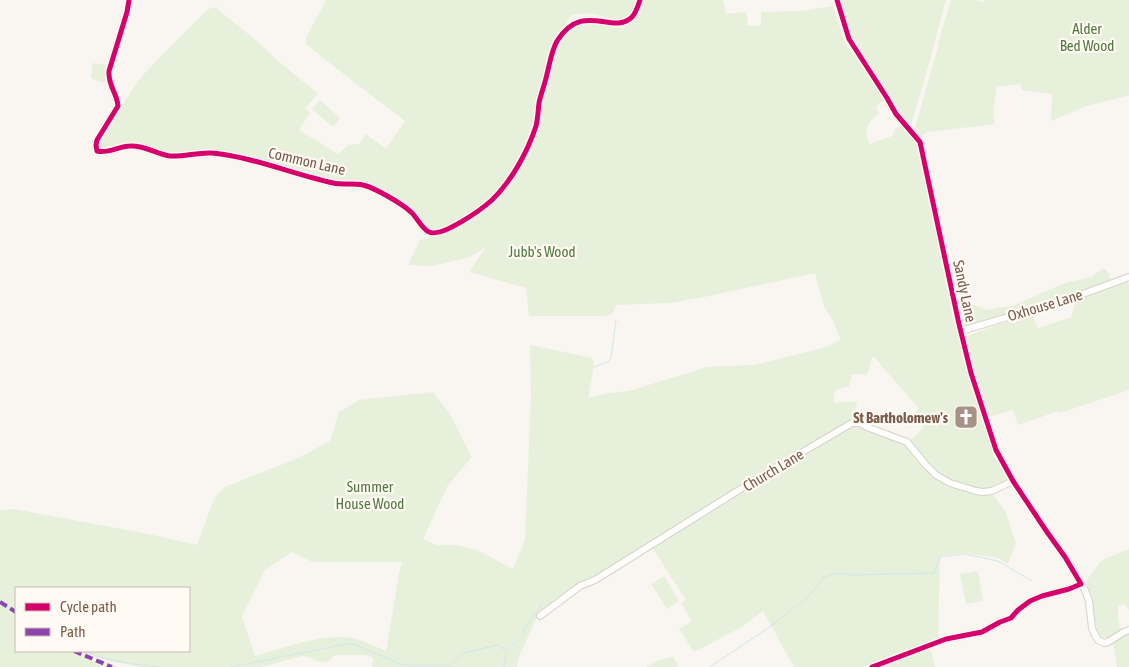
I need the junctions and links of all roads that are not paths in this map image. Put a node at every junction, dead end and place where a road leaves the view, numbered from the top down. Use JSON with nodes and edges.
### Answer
{"nodes":[{"id":1,"x":129,"y":0,"type":"edge"},
{"id":2,"x":640,"y":0,"type":"edge"},
{"id":3,"x":837,"y":0,"type":"edge"},
{"id":4,"x":1129,"y":278,"type":"edge"},
{"id":5,"x":961,"y":331,"type":"junction"},
{"id":6,"x":1013,"y":481,"type":"junction"},
{"id":7,"x":1081,"y":584,"type":"junction"},
{"id":8,"x":540,"y":616,"type":"dead end"},
{"id":9,"x":1129,"y":630,"type":"edge"},
{"id":10,"x":872,"y":667,"type":"edge"}],
"edges":[{"from":1,"to":2,"type":"street","name":"Common Lane"},
{"from":3,"to":5,"type":"street","name":"Sandy Lane"},
{"from":4,"to":5,"type":"street","name":"Oxhouse Lane"},
{"from":5,"to":6,"type":"street","name":"Sandy Lane"},
{"from":6,"to":7,"type":"street","name":"Sandy Lane"},
{"from":6,"to":8,"type":"street","name":"Church Lane"},
{"from":7,"to":9,"type":"street","name":"Sandy Lane"},
{"from":7,"to":10,"type":"street"}]}
